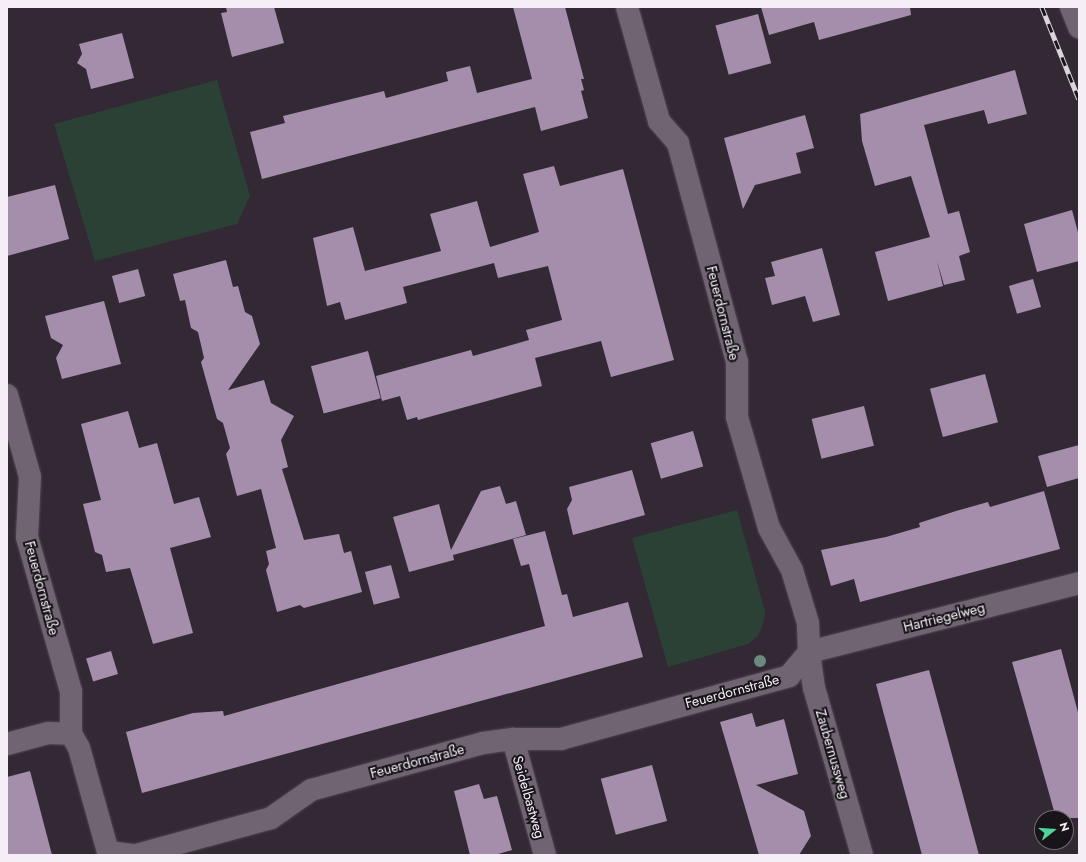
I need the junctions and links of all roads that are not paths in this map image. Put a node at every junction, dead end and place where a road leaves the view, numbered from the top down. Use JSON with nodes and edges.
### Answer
{"nodes":[{"id":1,"x":627,"y":7,"type":"edge"},
{"id":2,"x":1071,"y":7,"type":"edge"},
{"id":3,"x":1079,"y":28,"type":"edge"},
{"id":4,"x":7,"y":395,"type":"edge"},
{"id":5,"x":1079,"y":583,"type":"edge"},
{"id":6,"x":809,"y":652,"type":"junction"},
{"id":7,"x":71,"y":734,"type":"junction"},
{"id":8,"x":513,"y":739,"type":"junction"},
{"id":9,"x":7,"y":744,"type":"edge"},
{"id":10,"x":108,"y":853,"type":"edge"},
{"id":11,"x":132,"y":855,"type":"edge"},
{"id":12,"x":136,"y":855,"type":"edge"},
{"id":13,"x":545,"y":855,"type":"edge"},
{"id":14,"x":862,"y":855,"type":"edge"}],
"edges":[{"from":1,"to":6,"type":"street","name":"Feuerdornstraße"},
{"from":2,"to":3,"type":"street"},
{"from":4,"to":7,"type":"street","name":"Feuerdornstraße"},
{"from":5,"to":6,"type":"street","name":"Hartriegelweg"},
{"from":6,"to":8,"type":"street","name":"Feuerdornstraße"},
{"from":6,"to":14,"type":"street","name":"Zaubernussweg"},
{"from":7,"to":9,"type":"street"},
{"from":7,"to":10,"type":"street","name":"Feuerdornstraße"},
{"from":8,"to":12,"type":"street","name":"Feuerdornstraße"},
{"from":8,"to":13,"type":"street","name":"Seidelbastweg"},
{"from":10,"to":11,"type":"street","name":"Feuerdornstraße"}]}
